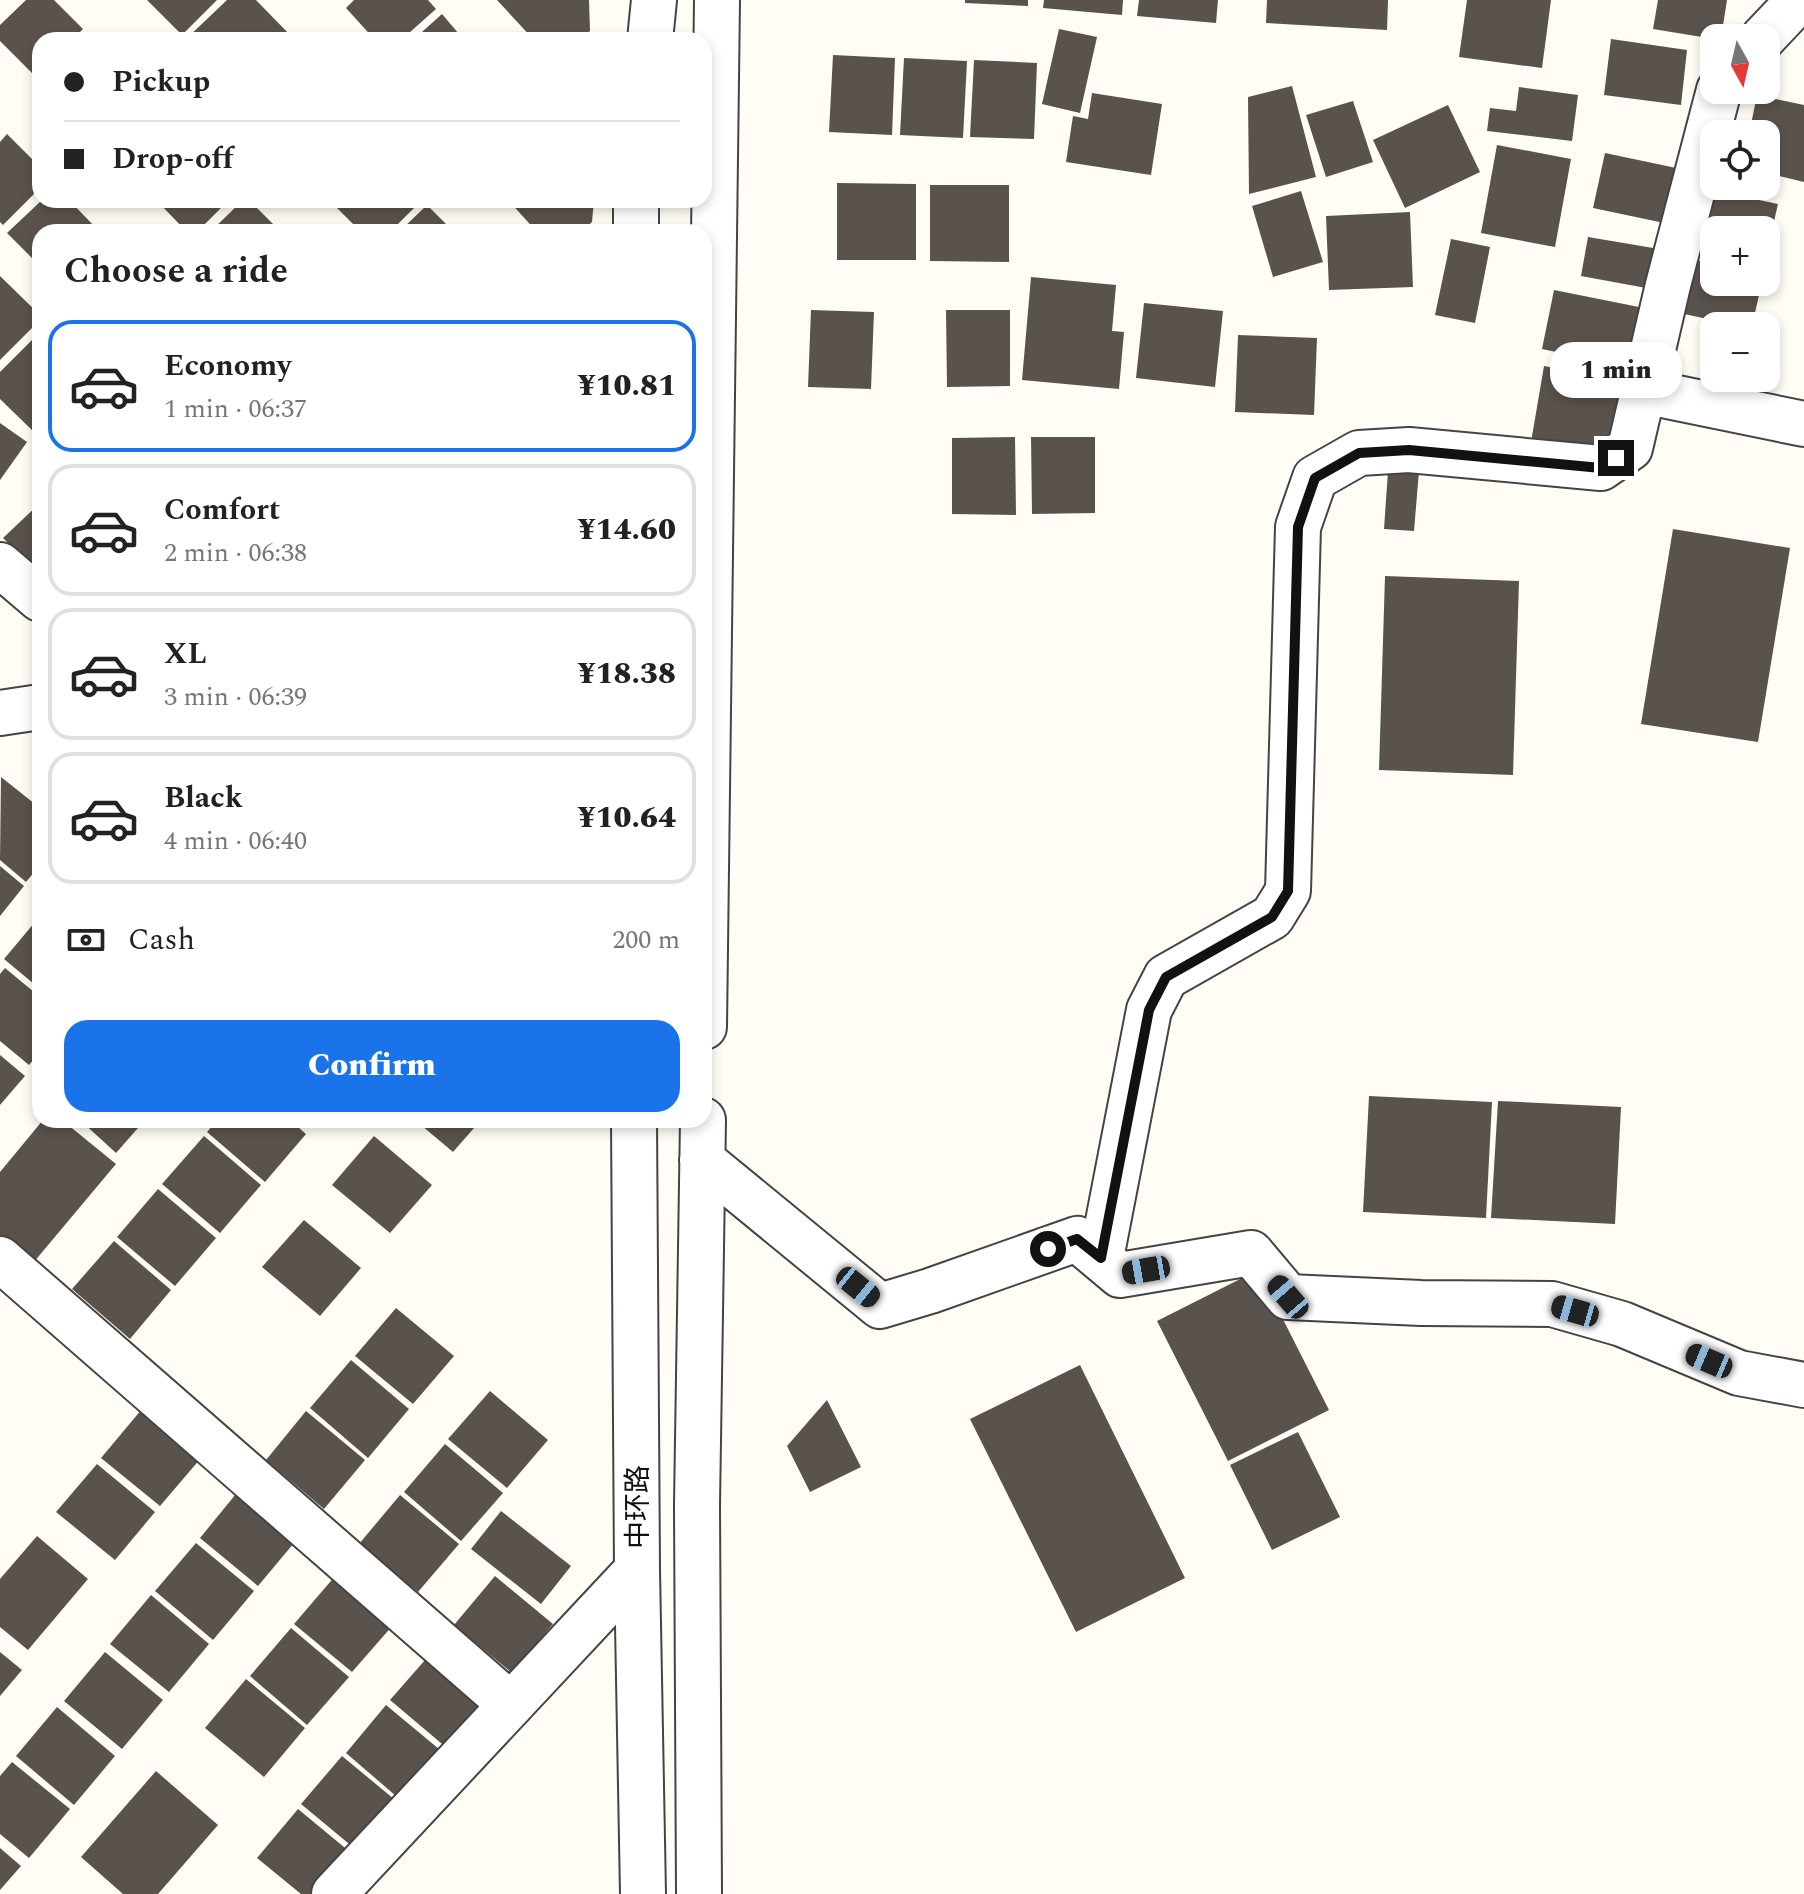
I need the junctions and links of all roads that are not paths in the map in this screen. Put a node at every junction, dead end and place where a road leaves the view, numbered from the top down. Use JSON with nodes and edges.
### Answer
{"nodes":[{"id":1,"x":654,"y":0,"type":"edge"},
{"id":2,"x":717,"y":0,"type":"edge"},
{"id":3,"x":1799,"y":0,"type":"edge"},
{"id":4,"x":1776,"y":24,"type":"edge"},
{"id":5,"x":651,"y":32,"type":"edge"},
{"id":6,"x":1715,"y":104,"type":"edge"},
{"id":7,"x":1643,"y":391,"type":"junction"},
{"id":8,"x":712,"y":395,"type":"edge"},
{"id":9,"x":1804,"y":424,"type":"edge"},
{"id":10,"x":0,"y":565,"type":"edge"},
{"id":11,"x":32,"y":592,"type":"edge"},
{"id":12,"x":32,"y":708,"type":"edge"},
{"id":13,"x":0,"y":713,"type":"edge"},
{"id":14,"x":634,"y":1128,"type":"edge"},
{"id":15,"x":702,"y":1140,"type":"edge"},
{"id":16,"x":1101,"y":1258,"type":"junction"},
{"id":17,"x":0,"y":1259,"type":"edge"},
{"id":18,"x":1804,"y":1385,"type":"edge"},
{"id":19,"x":637,"y":1570,"type":"junction"},
{"id":20,"x":511,"y":1705,"type":"junction"},
{"id":21,"x":334,"y":1894,"type":"edge"},
{"id":22,"x":643,"y":1894,"type":"edge"},
{"id":23,"x":699,"y":1894,"type":"edge"}],
"edges":[{"from":1,"to":5,"type":"street"},
{"from":2,"to":8,"type":"street"},
{"from":3,"to":4,"type":"street"},
{"from":6,"to":7,"type":"street"},
{"from":7,"to":9,"type":"street"},
{"from":7,"to":16,"type":"street"},
{"from":10,"to":11,"type":"street"},
{"from":12,"to":13,"type":"street"},
{"from":14,"to":19,"type":"street","name":"中环路"},
{"from":15,"to":16,"type":"street"},
{"from":15,"to":23,"type":"street"},
{"from":16,"to":18,"type":"street"},
{"from":17,"to":20,"type":"street"},
{"from":19,"to":20,"type":"street"},
{"from":19,"to":22,"type":"street","name":"中环路"},
{"from":20,"to":21,"type":"street"}]}
